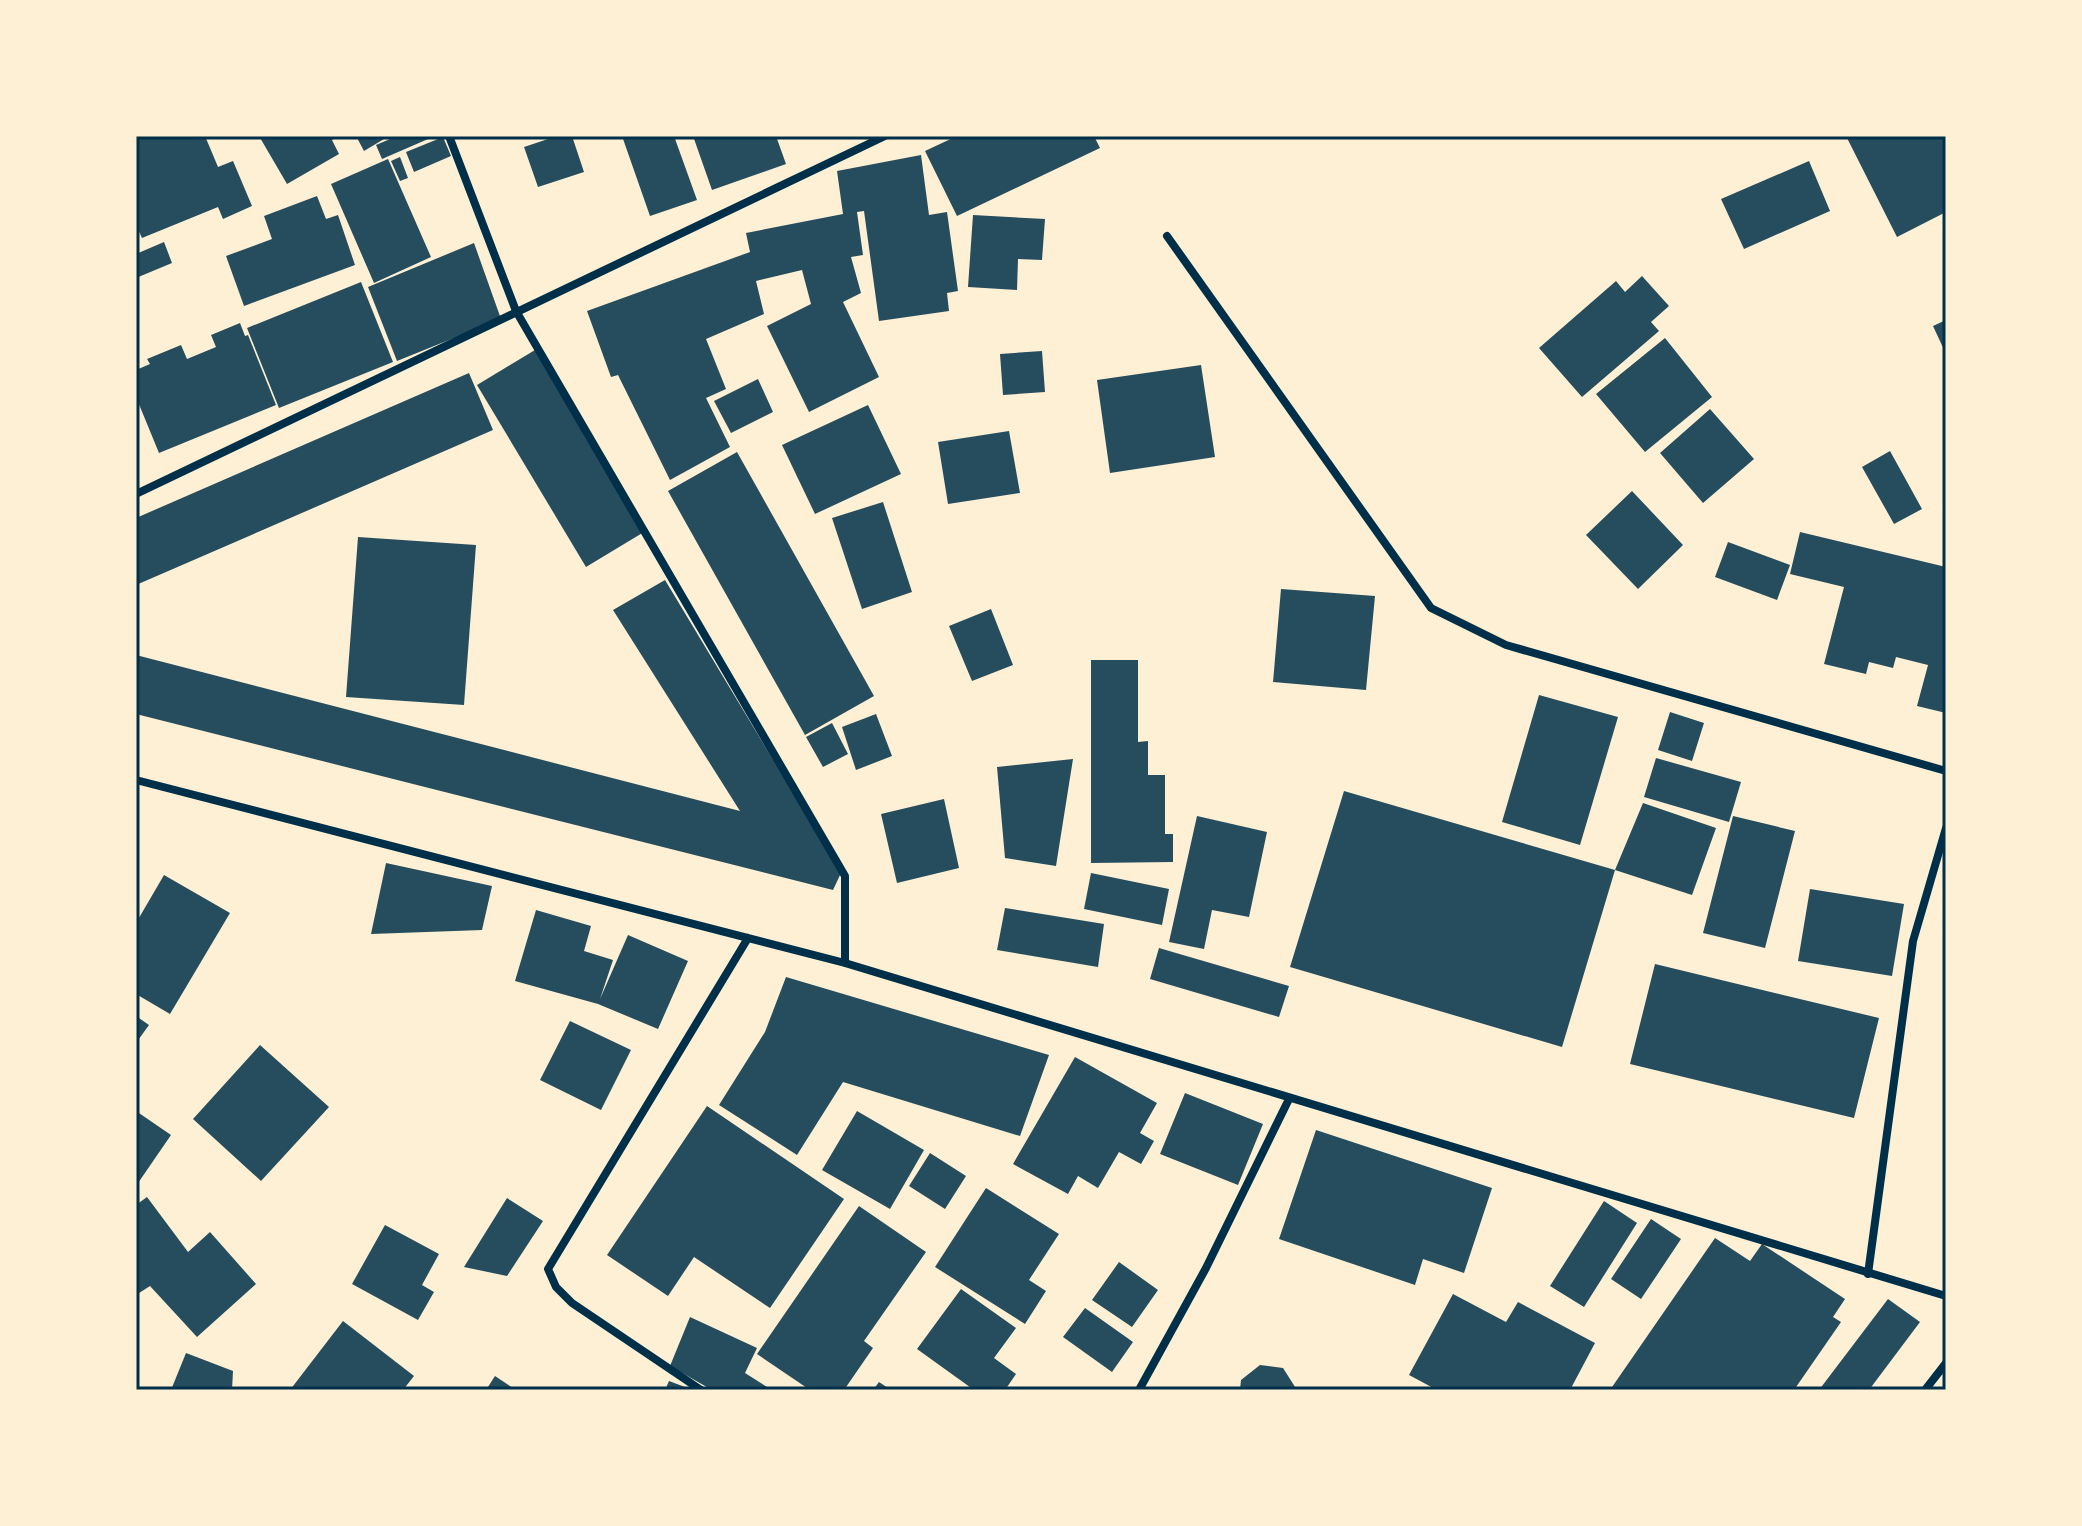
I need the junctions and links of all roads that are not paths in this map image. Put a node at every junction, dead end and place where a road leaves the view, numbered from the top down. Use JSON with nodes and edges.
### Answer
{"nodes":[{"id":1,"x":449,"y":136,"type":"edge"},
{"id":2,"x":885,"y":136,"type":"edge"},
{"id":3,"x":1167,"y":236,"type":"dead end"},
{"id":4,"x":516,"y":311,"type":"junction"},
{"id":5,"x":136,"y":494,"type":"edge"},
{"id":6,"x":1946,"y":771,"type":"edge"},
{"id":7,"x":136,"y":780,"type":"edge"},
{"id":8,"x":1946,"y":828,"type":"edge"},
{"id":9,"x":748,"y":938,"type":"junction"},
{"id":10,"x":845,"y":963,"type":"junction"},
{"id":11,"x":1289,"y":1099,"type":"junction"},
{"id":12,"x":1868,"y":1274,"type":"junction"},
{"id":13,"x":1946,"y":1296,"type":"edge"},
{"id":14,"x":1946,"y":1363,"type":"edge"},
{"id":15,"x":701,"y":1390,"type":"edge"},
{"id":16,"x":1139,"y":1390,"type":"edge"},
{"id":17,"x":1925,"y":1390,"type":"edge"}],
"edges":[{"from":1,"to":4,"type":"street"},
{"from":2,"to":4,"type":"street"},
{"from":3,"to":6,"type":"street"},
{"from":4,"to":5,"type":"street"},
{"from":4,"to":10,"type":"street"},
{"from":7,"to":9,"type":"street"},
{"from":8,"to":12,"type":"street"},
{"from":9,"to":10,"type":"street"},
{"from":9,"to":15,"type":"street"},
{"from":10,"to":11,"type":"street"},
{"from":11,"to":12,"type":"street"},
{"from":11,"to":16,"type":"street"},
{"from":12,"to":13,"type":"street"},
{"from":14,"to":17,"type":"street"}]}
